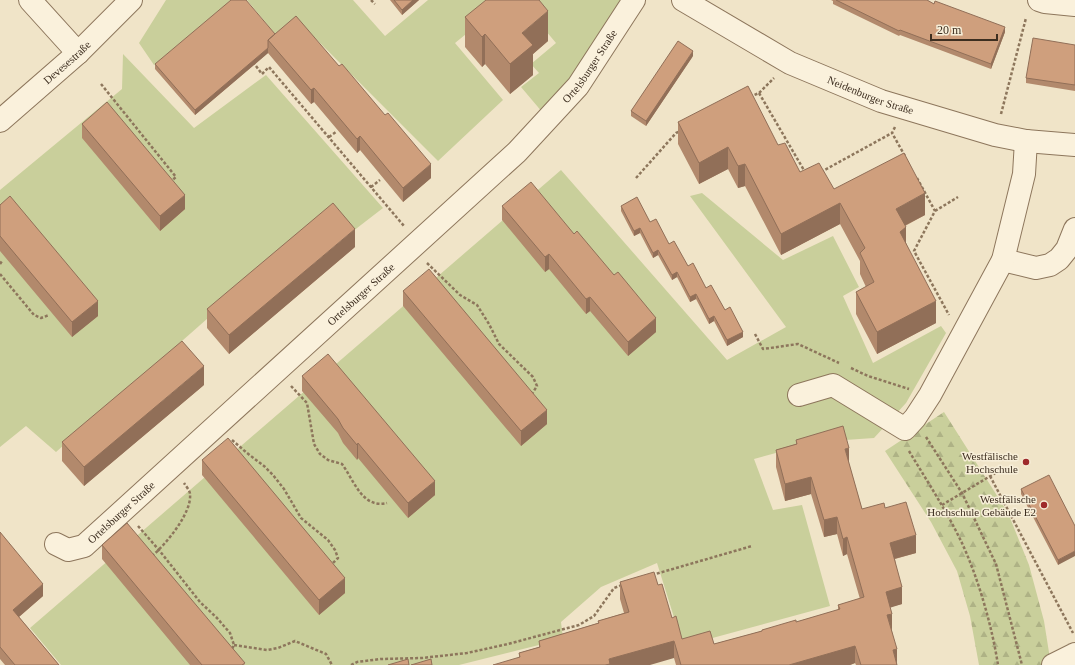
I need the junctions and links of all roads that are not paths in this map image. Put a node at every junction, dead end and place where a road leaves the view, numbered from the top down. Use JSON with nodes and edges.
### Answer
{"nodes":[{"id":1,"x":30,"y":0,"type":"edge"},
{"id":2,"x":131,"y":0,"type":"edge"},
{"id":3,"x":634,"y":0,"type":"edge"},
{"id":4,"x":683,"y":0,"type":"edge"},
{"id":5,"x":1075,"y":5,"type":"edge"},
{"id":6,"x":1033,"y":7,"type":"edge"},
{"id":7,"x":78,"y":53,"type":"junction"},
{"id":8,"x":0,"y":121,"type":"edge"},
{"id":9,"x":1026,"y":141,"type":"junction"},
{"id":10,"x":1075,"y":145,"type":"edge"},
{"id":11,"x":1075,"y":229,"type":"edge"},
{"id":12,"x":1003,"y":260,"type":"junction"},
{"id":13,"x":799,"y":395,"type":"dead end"},
{"id":14,"x":56,"y":544,"type":"dead end"},
{"id":15,"x":1075,"y":654,"type":"edge"},
{"id":16,"x":1054,"y":665,"type":"edge"}],
"edges":[{"from":1,"to":7,"type":"street"},
{"from":2,"to":7,"type":"street","name":"Devesestraße"},
{"from":3,"to":14,"type":"street","name":"Ortelsburger Straße"},
{"from":4,"to":9,"type":"street","name":"Neidenburger Straße"},
{"from":5,"to":6,"type":"street"},
{"from":7,"to":8,"type":"street","name":"Devesestraße"},
{"from":9,"to":10,"type":"street","name":"Neidenburger Straße"},
{"from":9,"to":12,"type":"street"},
{"from":11,"to":12,"type":"street"},
{"from":12,"to":13,"type":"street"},
{"from":15,"to":16,"type":"street"}]}
